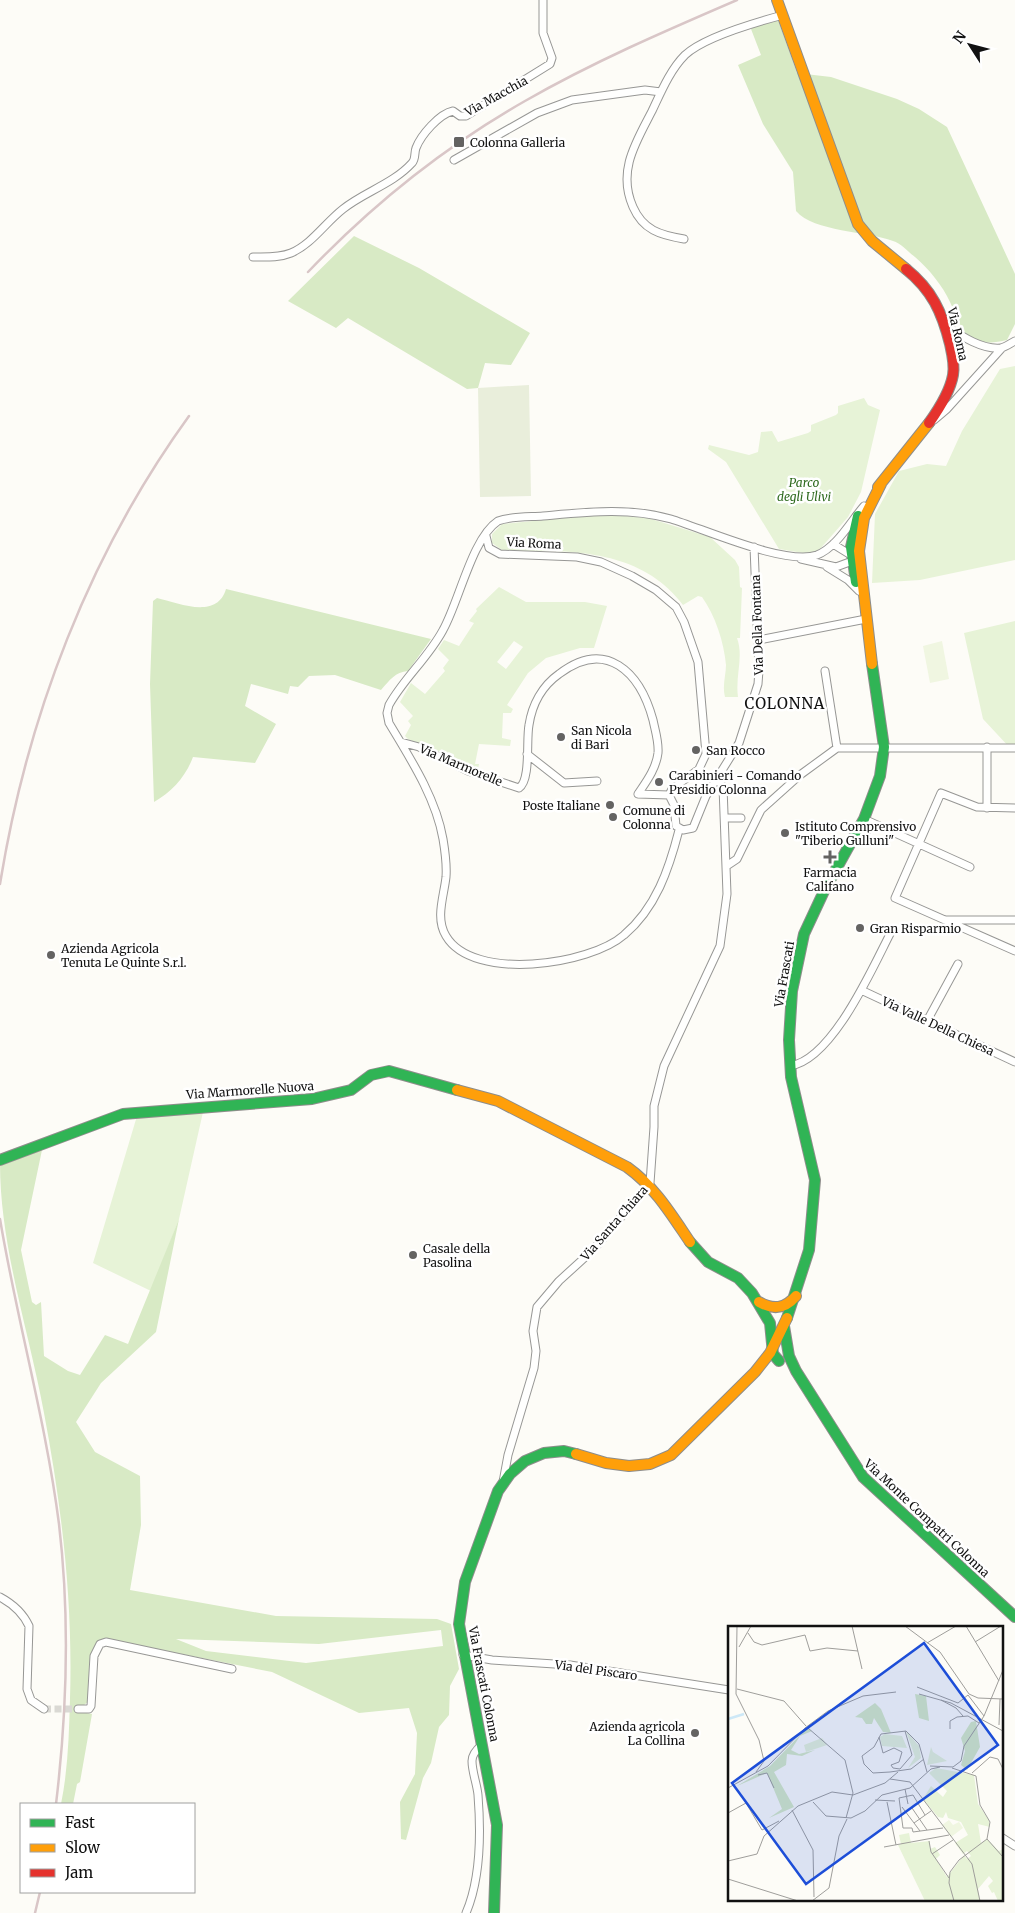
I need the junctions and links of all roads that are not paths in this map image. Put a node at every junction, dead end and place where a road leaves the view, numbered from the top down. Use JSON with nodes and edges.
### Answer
{"nodes":[{"id":1,"x":543,"y":0,"type":"edge"},
{"id":2,"x":777,"y":0,"type":"edge"},
{"id":3,"x":783,"y":15,"type":"junction"},
{"id":4,"x":661,"y":92,"type":"junction"},
{"id":5,"x":454,"y":160,"type":"dead end"},
{"id":6,"x":684,"y":239,"type":"dead end"},
{"id":7,"x":253,"y":257,"type":"dead end"},
{"id":8,"x":946,"y":325,"type":"junction"},
{"id":9,"x":1015,"y":341,"type":"edge"},
{"id":10,"x":1002,"y":348,"type":"junction"},
{"id":11,"x":925,"y":426,"type":"junction"},
{"id":12,"x":882,"y":484,"type":"junction"},
{"id":13,"x":864,"y":506,"type":"junction"},
{"id":14,"x":486,"y":535,"type":"junction"},
{"id":15,"x":833,"y":544,"type":"junction"},
{"id":16,"x":754,"y":547,"type":"junction"},
{"id":17,"x":793,"y":557,"type":"junction"},
{"id":18,"x":854,"y":559,"type":"junction"},
{"id":19,"x":825,"y":566,"type":"junction"},
{"id":20,"x":861,"y":595,"type":"junction"},
{"id":21,"x":866,"y":619,"type":"junction"},
{"id":22,"x":759,"y":640,"type":"junction"},
{"id":23,"x":825,"y":671,"type":"dead end"},
{"id":24,"x":400,"y":742,"type":"junction"},
{"id":25,"x":884,"y":747,"type":"junction"},
{"id":26,"x":987,"y":747,"type":"junction"},
{"id":27,"x":837,"y":748,"type":"junction"},
{"id":28,"x":1015,"y":748,"type":"edge"},
{"id":29,"x":527,"y":754,"type":"junction"},
{"id":30,"x":717,"y":779,"type":"junction"},
{"id":31,"x":597,"y":781,"type":"dead end"},
{"id":32,"x":668,"y":795,"type":"junction"},
{"id":33,"x":987,"y":808,"type":"junction"},
{"id":34,"x":1015,"y":808,"type":"edge"},
{"id":35,"x":725,"y":818,"type":"junction"},
{"id":36,"x":741,"y":818,"type":"dead end"},
{"id":37,"x":864,"y":819,"type":"junction"},
{"id":38,"x":681,"y":830,"type":"junction"},
{"id":39,"x":918,"y":844,"type":"junction"},
{"id":40,"x":728,"y":865,"type":"junction"},
{"id":41,"x":970,"y":867,"type":"dead end"},
{"id":42,"x":944,"y":920,"type":"junction"},
{"id":43,"x":1015,"y":920,"type":"edge"},
{"id":44,"x":890,"y":934,"type":"dead end"},
{"id":45,"x":1015,"y":951,"type":"edge"},
{"id":46,"x":958,"y":964,"type":"dead end"},
{"id":47,"x":862,"y":990,"type":"junction"},
{"id":48,"x":928,"y":1021,"type":"junction"},
{"id":49,"x":1015,"y":1062,"type":"edge"},
{"id":50,"x":790,"y":1066,"type":"junction"},
{"id":51,"x":0,"y":1160,"type":"edge"},
{"id":52,"x":650,"y":1183,"type":"junction"},
{"id":53,"x":800,"y":1286,"type":"junction"},
{"id":54,"x":755,"y":1298,"type":"junction"},
{"id":55,"x":792,"y":1308,"type":"joint"},
{"id":56,"x":784,"y":1326,"type":"junction"},
{"id":57,"x":773,"y":1347,"type":"junction"},
{"id":58,"x":788,"y":1350,"type":"junction"},
{"id":59,"x":779,"y":1361,"type":"junction"},
{"id":60,"x":755,"y":1372,"type":"junction"},
{"id":61,"x":800,"y":1378,"type":"junction"},
{"id":62,"x":503,"y":1482,"type":"junction"},
{"id":63,"x":0,"y":1597,"type":"edge"},
{"id":64,"x":1015,"y":1617,"type":"edge"},
{"id":65,"x":464,"y":1655,"type":"junction"},
{"id":66,"x":232,"y":1669,"type":"dead end"},
{"id":67,"x":728,"y":1690,"type":"edge"},
{"id":68,"x":44,"y":1709,"type":"dead end"},
{"id":69,"x":78,"y":1709,"type":"tunnel mouth"},
{"id":70,"x":482,"y":1745,"type":"junction"},
{"id":71,"x":1002,"y":1838,"type":"edge"},
{"id":72,"x":1015,"y":1846,"type":"edge"},
{"id":73,"x":466,"y":1913,"type":"edge"},
{"id":74,"x":494,"y":1913,"type":"edge"}],
"edges":[{"from":1,"to":7,"type":"street","name":"Via Macchia"},
{"from":2,"to":3,"type":"street","name":"Via Roma"},
{"from":3,"to":4,"type":"street"},
{"from":3,"to":8,"type":"street","name":"Via Roma"},
{"from":4,"to":5,"type":"street"},
{"from":4,"to":6,"type":"street"},
{"from":8,"to":10,"type":"street"},
{"from":8,"to":11,"type":"street","name":"Via Roma"},
{"from":9,"to":10,"type":"street"},
{"from":10,"to":11,"type":"street"},
{"from":11,"to":12,"type":"street","name":"Via Roma"},
{"from":12,"to":13,"type":"street","name":"Via Roma"},
{"from":12,"to":18,"type":"street"},
{"from":13,"to":15,"type":"street"},
{"from":13,"to":18,"type":"street","name":"Via Roma"},
{"from":14,"to":16,"type":"street","name":"Via Roma"},
{"from":14,"to":24,"type":"street"},
{"from":14,"to":32,"type":"street","name":"Via Roma"},
{"from":15,"to":17,"type":"street","name":"Via Roma"},
{"from":15,"to":18,"type":"street"},
{"from":16,"to":17,"type":"street","name":"Via Roma"},
{"from":16,"to":22,"type":"street","name":"Via Della Fontana"},
{"from":17,"to":19,"type":"street"},
{"from":18,"to":19,"type":"street"},
{"from":18,"to":20,"type":"street","name":"Via Frascati"},
{"from":19,"to":20,"type":"street"},
{"from":20,"to":21,"type":"street","name":"Via Frascati"},
{"from":21,"to":22,"type":"street"},
{"from":21,"to":25,"type":"street","name":"Via Frascati"},
{"from":22,"to":30,"type":"street","name":"Via Della Fontana"},
{"from":23,"to":27,"type":"street"},
{"from":24,"to":29,"type":"street","name":"Via Marmorelle"},
{"from":24,"to":38,"type":"street"},
{"from":25,"to":26,"type":"street"},
{"from":25,"to":27,"type":"street"},
{"from":25,"to":37,"type":"street","name":"Via Frascati"},
{"from":26,"to":28,"type":"street"},
{"from":26,"to":33,"type":"street"},
{"from":27,"to":40,"type":"street"},
{"from":29,"to":31,"type":"street"},
{"from":29,"to":32,"type":"street"},
{"from":30,"to":35,"type":"street","name":"Via Santa Chiara"},
{"from":30,"to":38,"type":"street","name":"Via Della Fontana"},
{"from":32,"to":38,"type":"street"},
{"from":33,"to":34,"type":"street"},
{"from":33,"to":39,"type":"street"},
{"from":35,"to":36,"type":"street"},
{"from":35,"to":40,"type":"street","name":"Via Santa Chiara"},
{"from":37,"to":39,"type":"street"},
{"from":37,"to":50,"type":"street","name":"Via Frascati"},
{"from":39,"to":41,"type":"street"},
{"from":39,"to":42,"type":"street"},
{"from":40,"to":52,"type":"street","name":"Via Santa Chiara"},
{"from":42,"to":43,"type":"street"},
{"from":42,"to":45,"type":"street"},
{"from":44,"to":47,"type":"street"},
{"from":46,"to":48,"type":"street"},
{"from":47,"to":48,"type":"street","name":"Via Valle Della Chiesa"},
{"from":47,"to":50,"type":"street"},
{"from":48,"to":49,"type":"street","name":"Via Valle Della Chiesa"},
{"from":50,"to":53,"type":"street","name":"Via Frascati"},
{"from":51,"to":52,"type":"street","name":"Via Marmorelle Nuova"},
{"from":52,"to":54,"type":"street","name":"Via Marmorelle Nuova"},
{"from":52,"to":62,"type":"street","name":"Via Santa Chiara"},
{"from":53,"to":54,"type":"street","name":"Via Marmorelle Nuova"},
{"from":53,"to":55,"type":"street","name":"Via Frascati"},
{"from":54,"to":57,"type":"street","name":"Via Marmorelle Nuova"},
{"from":55,"to":56,"type":"street","name":"Via Frascati Colonna"},
{"from":56,"to":57,"type":"street","name":"Via Frascati Colonna"},
{"from":56,"to":58,"type":"street"},
{"from":57,"to":58,"type":"street"},
{"from":57,"to":59,"type":"street","name":"Via Marmorelle Nuova"},
{"from":57,"to":60,"type":"street","name":"Via Frascati Colonna"},
{"from":58,"to":61,"type":"street"},
{"from":59,"to":60,"type":"street"},
{"from":59,"to":61,"type":"street"},
{"from":60,"to":62,"type":"street","name":"Via Frascati Colonna"},
{"from":61,"to":64,"type":"street","name":"Via Monte Compatri Colonna"},
{"from":62,"to":65,"type":"street","name":"Via Frascati Colonna"},
{"from":63,"to":68,"type":"street"},
{"from":65,"to":67,"type":"street","name":"Via del Piscaro"},
{"from":65,"to":70,"type":"street","name":"Via Frascati Colonna"},
{"from":66,"to":69,"type":"street"},
{"from":70,"to":73,"type":"street"},
{"from":70,"to":74,"type":"street","name":"Via Frascati Colonna"},
{"from":71,"to":72,"type":"street"}]}
